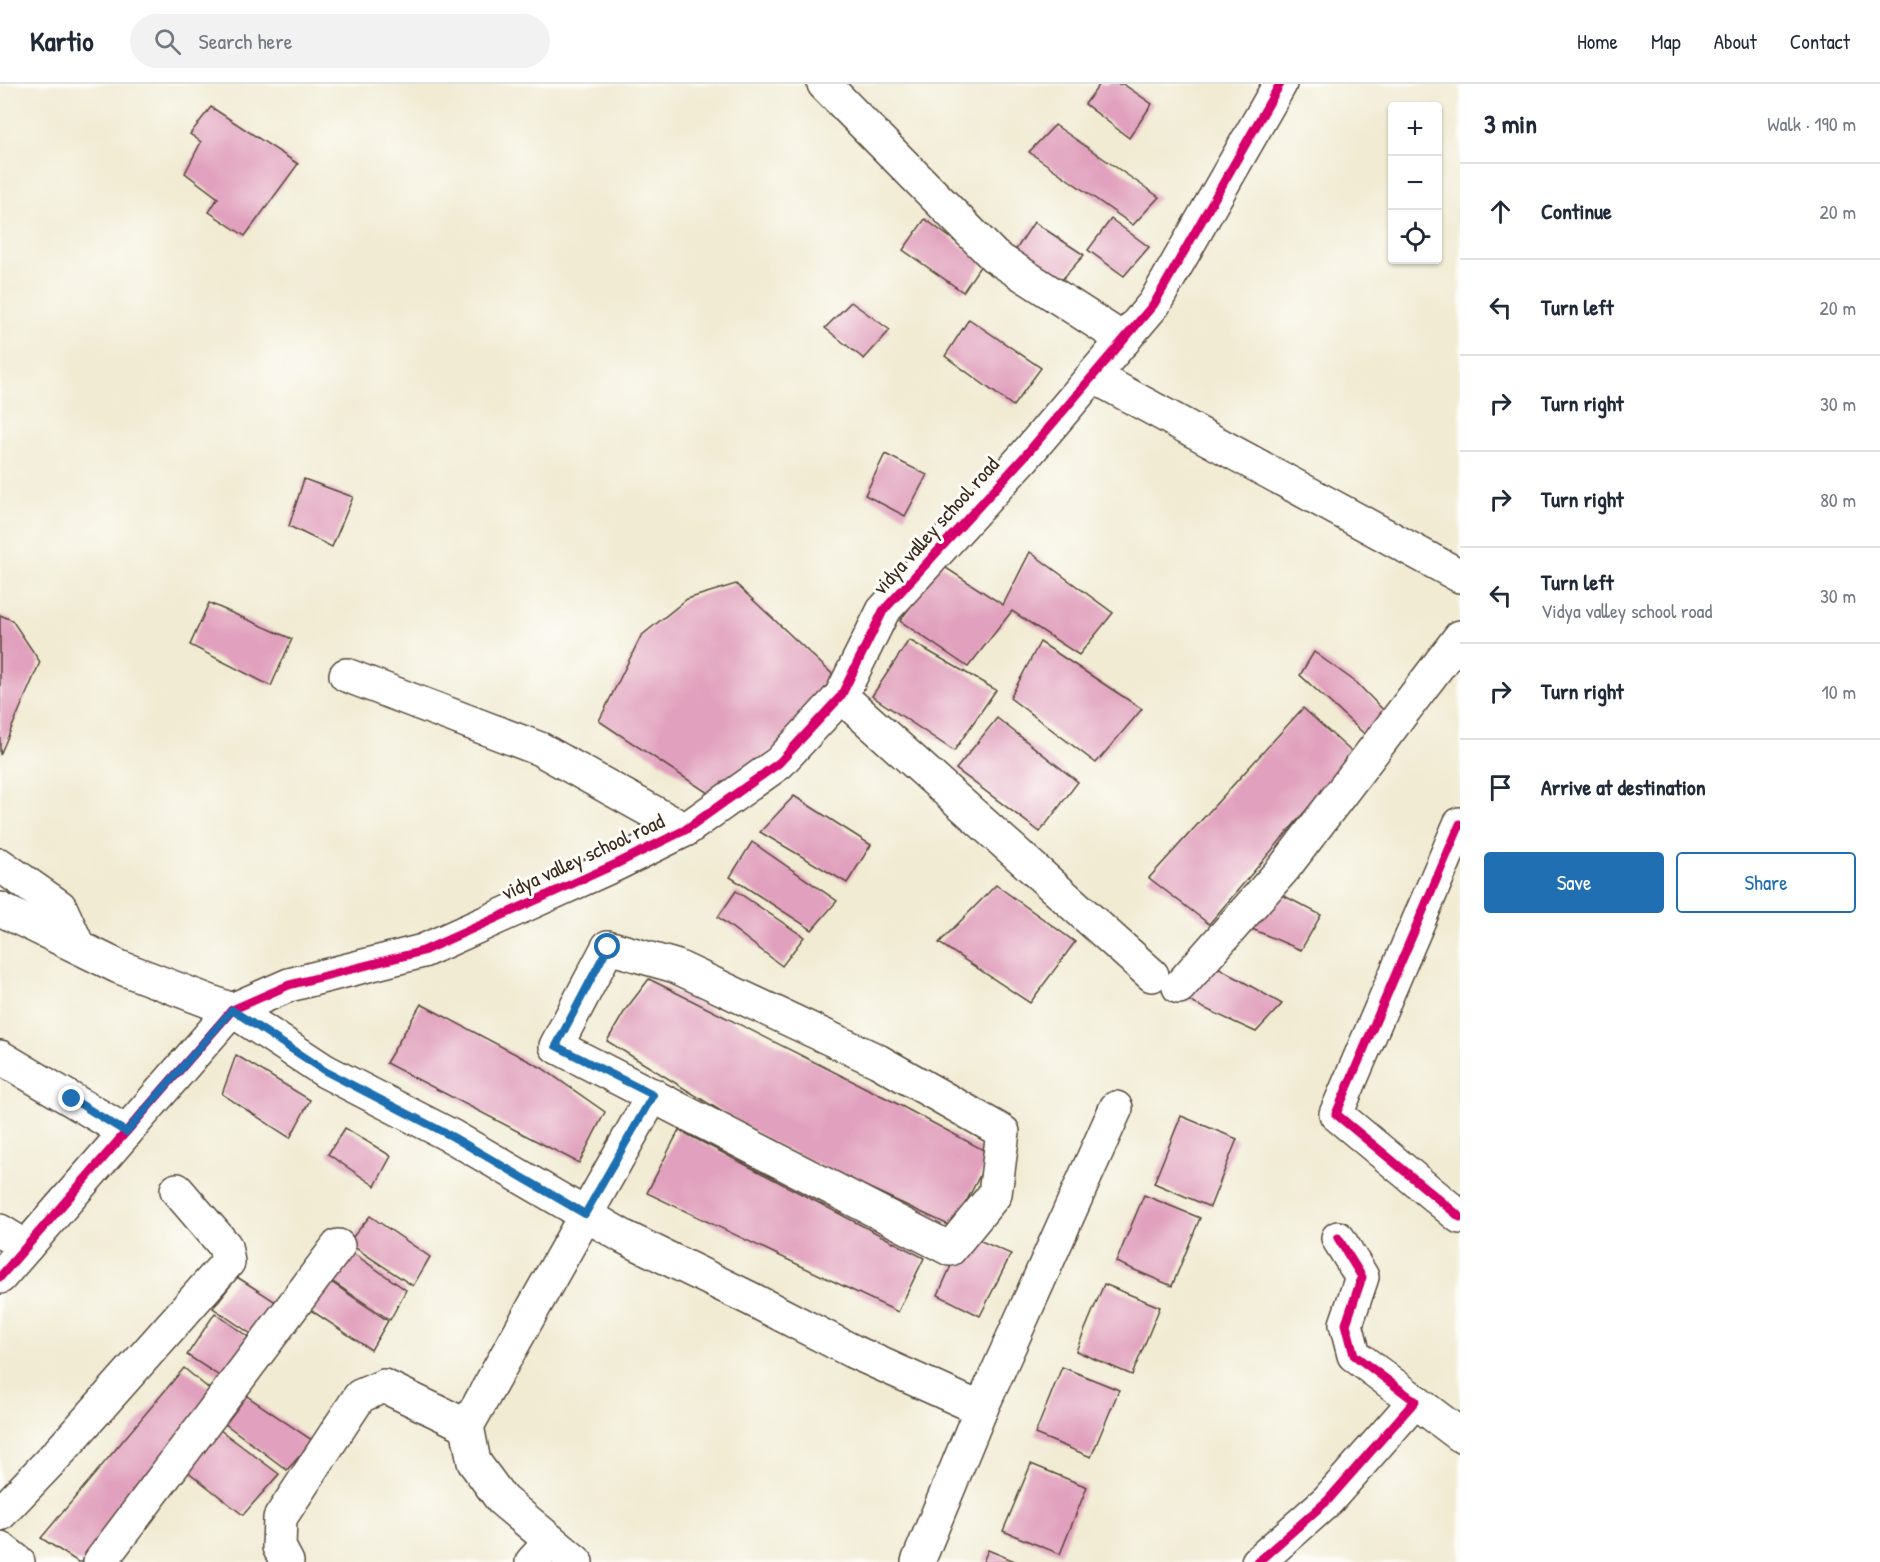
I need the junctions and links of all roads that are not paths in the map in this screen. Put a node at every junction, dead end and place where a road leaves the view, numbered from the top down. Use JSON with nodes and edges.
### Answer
{"nodes":[{"id":1,"x":825,"y":84,"type":"edge"},
{"id":2,"x":1280,"y":84,"type":"edge"},
{"id":3,"x":1124,"y":340,"type":"junction"},
{"id":4,"x":1093,"y":376,"type":"junction"},
{"id":5,"x":1460,"y":576,"type":"edge"},
{"id":6,"x":1460,"y":637,"type":"edge"},
{"id":7,"x":346,"y":675,"type":"dead end"},
{"id":8,"x":841,"y":696,"type":"junction"},
{"id":9,"x":1460,"y":824,"type":"edge"},
{"id":10,"x":685,"y":830,"type":"junction"},
{"id":11,"x":0,"y":865,"type":"edge"},
{"id":12,"x":0,"y":909,"type":"edge"},
{"id":13,"x":78,"y":946,"type":"junction"},
{"id":14,"x":232,"y":1010,"type":"junction"},
{"id":15,"x":0,"y":1057,"type":"edge"},
{"id":16,"x":653,"y":1095,"type":"junction"},
{"id":17,"x":1116,"y":1108,"type":"dead end"},
{"id":18,"x":126,"y":1132,"type":"junction"},
{"id":19,"x":177,"y":1190,"type":"dead end"},
{"id":20,"x":585,"y":1214,"type":"junction"},
{"id":21,"x":1460,"y":1217,"type":"edge"},
{"id":22,"x":1338,"y":1238,"type":"dead end"},
{"id":23,"x":13,"y":1239,"type":"edge"},
{"id":24,"x":338,"y":1246,"type":"dead end"},
{"id":25,"x":0,"y":1277,"type":"edge"},
{"id":26,"x":1415,"y":1401,"type":"junction"},
{"id":27,"x":981,"y":1409,"type":"junction"},
{"id":28,"x":467,"y":1426,"type":"junction"},
{"id":29,"x":1460,"y":1435,"type":"edge"},
{"id":30,"x":0,"y":1514,"type":"edge"},
{"id":31,"x":0,"y":1548,"type":"edge"},
{"id":32,"x":542,"y":1552,"type":"edge"},
{"id":33,"x":18,"y":1562,"type":"edge"},
{"id":34,"x":100,"y":1562,"type":"edge"},
{"id":35,"x":287,"y":1562,"type":"edge"},
{"id":36,"x":576,"y":1562,"type":"edge"},
{"id":37,"x":918,"y":1562,"type":"edge"},
{"id":38,"x":1258,"y":1562,"type":"edge"}],
"edges":[{"from":1,"to":3,"type":"street"},
{"from":2,"to":3,"type":"street","name":"vidya valley school road"},
{"from":3,"to":4,"type":"street","name":"vidya valley school road"},
{"from":4,"to":5,"type":"street"},
{"from":4,"to":8,"type":"street","name":"vidya valley school road"},
{"from":6,"to":8,"type":"street"},
{"from":7,"to":10,"type":"street"},
{"from":8,"to":10,"type":"street","name":"vidya valley school road"},
{"from":9,"to":21,"type":"street"},
{"from":10,"to":14,"type":"street","name":"vidya valley school road"},
{"from":11,"to":13,"type":"street"},
{"from":12,"to":13,"type":"street"},
{"from":13,"to":14,"type":"street"},
{"from":14,"to":18,"type":"street"},
{"from":14,"to":20,"type":"street"},
{"from":15,"to":18,"type":"street"},
{"from":16,"to":16,"type":"street"},
{"from":16,"to":20,"type":"street"},
{"from":17,"to":27,"type":"street"},
{"from":18,"to":23,"type":"street"},
{"from":19,"to":30,"type":"street"},
{"from":20,"to":27,"type":"street"},
{"from":20,"to":28,"type":"street"},
{"from":22,"to":26,"type":"street"},
{"from":23,"to":25,"type":"street"},
{"from":24,"to":34,"type":"street"},
{"from":26,"to":29,"type":"street"},
{"from":26,"to":38,"type":"street"},
{"from":27,"to":37,"type":"street"},
{"from":28,"to":32,"type":"street"},
{"from":28,"to":35,"type":"street"},
{"from":31,"to":33,"type":"street"},
{"from":32,"to":36,"type":"street"}]}
